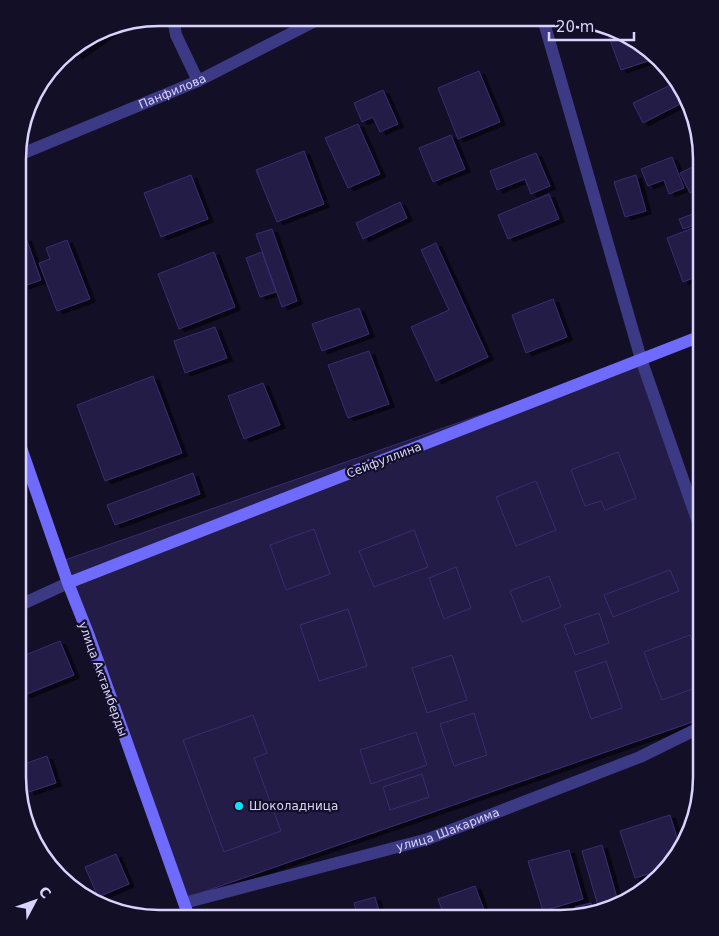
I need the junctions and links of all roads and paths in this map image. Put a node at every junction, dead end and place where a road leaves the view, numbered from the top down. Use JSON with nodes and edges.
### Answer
{"nodes":[{"id":1,"x":545,"y":26,"type":"edge"},
{"id":2,"x":175,"y":27,"type":"edge"},
{"id":3,"x":304,"y":27,"type":"edge"},
{"id":4,"x":198,"y":81,"type":"junction"},
{"id":5,"x":26,"y":152,"type":"edge"},
{"id":6,"x":693,"y":339,"type":"edge"},
{"id":7,"x":641,"y":359,"type":"junction"},
{"id":8,"x":26,"y":463,"type":"edge"},
{"id":9,"x":692,"y":506,"type":"edge"},
{"id":10,"x":68,"y":583,"type":"junction"},
{"id":11,"x":26,"y":602,"type":"edge"},
{"id":12,"x":692,"y":731,"type":"edge"},
{"id":13,"x":184,"y":902,"type":"junction"},
{"id":14,"x":186,"y":910,"type":"edge"}],
"edges":[{"from":1,"to":7,"type":"street"},
{"from":2,"to":4,"type":"street"},
{"from":3,"to":4,"type":"street","name":"Панфилова"},
{"from":4,"to":5,"type":"street","name":"Панфилова"},
{"from":6,"to":7,"type":"main road","name":"Сейфуллина"},
{"from":7,"to":9,"type":"street"},
{"from":7,"to":10,"type":"main road","name":"Сейфуллина"},
{"from":8,"to":10,"type":"main road","name":"улица Актамберды"},
{"from":10,"to":11,"type":"street"},
{"from":10,"to":13,"type":"main road","name":"улица Актамберды"},
{"from":12,"to":13,"type":"street","name":"улица Шакарима"},
{"from":13,"to":14,"type":"main road","name":"улица Актамберды"}]}
